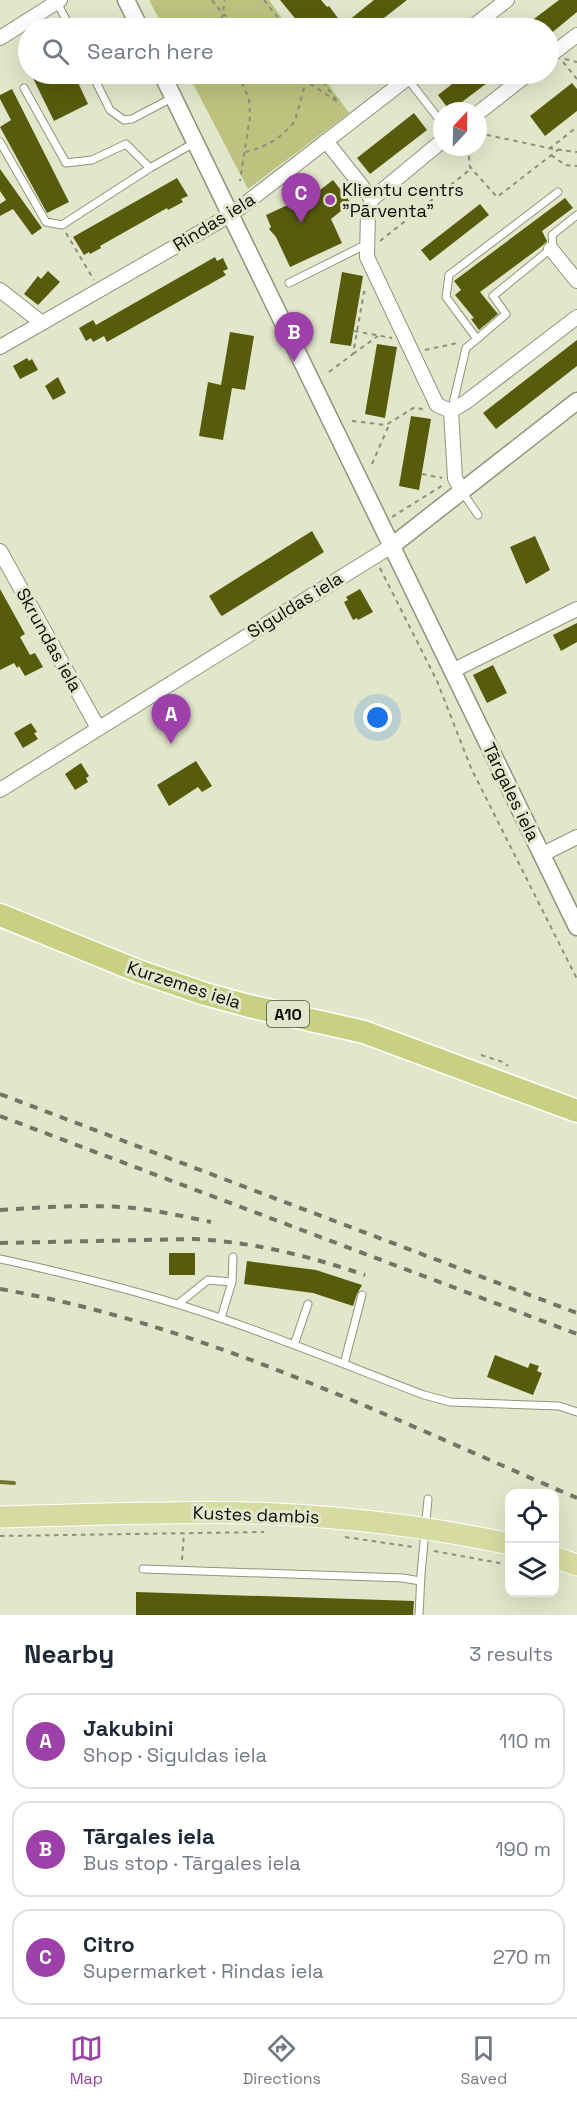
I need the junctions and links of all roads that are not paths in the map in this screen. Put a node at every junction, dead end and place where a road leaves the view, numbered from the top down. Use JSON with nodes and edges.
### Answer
{"nodes":[{"id":1,"x":126,"y":0,"type":"edge"},
{"id":2,"x":507,"y":0,"type":"edge"},
{"id":3,"x":59,"y":1,"type":"edge"},
{"id":4,"x":32,"y":18,"type":"edge"},
{"id":5,"x":66,"y":18,"type":"edge"},
{"id":6,"x":135,"y":18,"type":"edge"},
{"id":7,"x":484,"y":18,"type":"edge"},
{"id":8,"x":18,"y":27,"type":"edge"},
{"id":9,"x":577,"y":35,"type":"edge"},
{"id":10,"x":0,"y":38,"type":"edge"},
{"id":11,"x":559,"y":49,"type":"edge"},
{"id":12,"x":97,"y":84,"type":"edge"},
{"id":13,"x":167,"y":84,"type":"edge"},
{"id":14,"x":400,"y":84,"type":"edge"},
{"id":15,"x":415,"y":84,"type":"edge"},
{"id":16,"x":515,"y":84,"type":"edge"},
{"id":17,"x":24,"y":88,"type":"dead end"},
{"id":18,"x":174,"y":97,"type":"junction"},
{"id":19,"x":487,"y":106,"type":"edge"},
{"id":20,"x":433,"y":110,"type":"edge"},
{"id":21,"x":326,"y":141,"type":"junction"},
{"id":22,"x":0,"y":142,"type":"edge"},
{"id":23,"x":196,"y":142,"type":"junction"},
{"id":24,"x":433,"y":148,"type":"edge"},
{"id":25,"x":150,"y":168,"type":"junction"},
{"id":26,"x":558,"y":192,"type":"dead end"},
{"id":27,"x":372,"y":199,"type":"junction"},
{"id":28,"x":232,"y":214,"type":"junction"},
{"id":29,"x":577,"y":215,"type":"edge"},
{"id":30,"x":367,"y":248,"type":"junction"},
{"id":31,"x":551,"y":249,"type":"junction"},
{"id":32,"x":577,"y":281,"type":"edge"},
{"id":33,"x":289,"y":283,"type":"dead end"},
{"id":34,"x":0,"y":290,"type":"edge"},
{"id":35,"x":577,"y":317,"type":"edge"},
{"id":36,"x":42,"y":323,"type":"junction"},
{"id":37,"x":474,"y":341,"type":"junction"},
{"id":38,"x":0,"y":347,"type":"edge"},
{"id":39,"x":577,"y":401,"type":"edge"},
{"id":40,"x":451,"y":411,"type":"junction"},
{"id":41,"x":453,"y":484,"type":"junction"},
{"id":42,"x":478,"y":515,"type":"dead end"},
{"id":43,"x":393,"y":545,"type":"junction"},
{"id":44,"x":0,"y":551,"type":"edge"},
{"id":45,"x":577,"y":609,"type":"edge"},
{"id":46,"x":452,"y":670,"type":"junction"},
{"id":47,"x":98,"y":728,"type":"junction"},
{"id":48,"x":0,"y":790,"type":"edge"},
{"id":49,"x":577,"y":837,"type":"edge"},
{"id":50,"x":542,"y":855,"type":"junction"},
{"id":51,"x":0,"y":915,"type":"edge"},
{"id":52,"x":577,"y":927,"type":"edge"},
{"id":53,"x":577,"y":1111,"type":"edge"},
{"id":54,"x":233,"y":1257,"type":"dead end"},
{"id":55,"x":0,"y":1259,"type":"edge"},
{"id":56,"x":232,"y":1282,"type":"junction"},
{"id":57,"x":362,"y":1295,"type":"dead end"},
{"id":58,"x":178,"y":1304,"type":"junction"},
{"id":59,"x":308,"y":1304,"type":"dead end"},
{"id":60,"x":221,"y":1318,"type":"junction"},
{"id":61,"x":294,"y":1346,"type":"junction"},
{"id":62,"x":344,"y":1365,"type":"junction"},
{"id":63,"x":577,"y":1412,"type":"edge"},
{"id":64,"x":428,"y":1499,"type":"dead end"},
{"id":65,"x":0,"y":1517,"type":"edge"},
{"id":66,"x":424,"y":1539,"type":"junction"},
{"id":67,"x":505,"y":1544,"type":"edge"},
{"id":68,"x":559,"y":1557,"type":"edge"},
{"id":69,"x":559,"y":1558,"type":"edge"},
{"id":70,"x":577,"y":1560,"type":"edge"},
{"id":71,"x":577,"y":1565,"type":"edge"},
{"id":72,"x":143,"y":1569,"type":"dead end"},
{"id":73,"x":420,"y":1581,"type":"junction"},
{"id":74,"x":419,"y":1615,"type":"edge"}],
"edges":[{"from":1,"to":6,"type":"street"},
{"from":2,"to":7,"type":"street"},
{"from":3,"to":4,"type":"street"},
{"from":3,"to":5,"type":"lane"},
{"from":8,"to":10,"type":"street"},
{"from":9,"to":11,"type":"street"},
{"from":12,"to":18,"type":"lane"},
{"from":13,"to":18,"type":"street","name":"Tārgales iela"},
{"from":14,"to":21,"type":"street","name":"Rindas iela"},
{"from":15,"to":20,"type":"lane"},
{"from":16,"to":19,"type":"street"},
{"from":17,"to":25,"type":"lane"},
{"from":18,"to":23,"type":"street","name":"Tārgales iela"},
{"from":21,"to":27,"type":"street"},
{"from":21,"to":28,"type":"street","name":"Rindas iela"},
{"from":22,"to":25,"type":"lane"},
{"from":23,"to":25,"type":"lane"},
{"from":23,"to":28,"type":"street","name":"Tārgales iela"},
{"from":24,"to":27,"type":"street"},
{"from":26,"to":37,"type":"lane"},
{"from":27,"to":30,"type":"street"},
{"from":28,"to":36,"type":"street","name":"Rindas iela"},
{"from":28,"to":43,"type":"street","name":"Tārgales iela"},
{"from":29,"to":31,"type":"lane"},
{"from":30,"to":33,"type":"lane"},
{"from":30,"to":40,"type":"street"},
{"from":31,"to":32,"type":"street"},
{"from":31,"to":37,"type":"lane"},
{"from":34,"to":36,"type":"street"},
{"from":35,"to":40,"type":"street"},
{"from":36,"to":38,"type":"street","name":"Rindas iela"},
{"from":37,"to":40,"type":"lane"},
{"from":39,"to":41,"type":"street","name":"Siguldas iela"},
{"from":40,"to":41,"type":"street"},
{"from":41,"to":42,"type":"lane"},
{"from":41,"to":43,"type":"street","name":"Siguldas iela"},
{"from":43,"to":46,"type":"street","name":"Tārgales iela"},
{"from":43,"to":47,"type":"street","name":"Siguldas iela"},
{"from":44,"to":47,"type":"street","name":"Skrundas iela"},
{"from":45,"to":46,"type":"street"},
{"from":46,"to":50,"type":"street","name":"Tārgales iela"},
{"from":47,"to":48,"type":"street","name":"Siguldas iela"},
{"from":49,"to":50,"type":"street"},
{"from":50,"to":52,"type":"street","name":"Tārgales iela"},
{"from":51,"to":53,"type":"highway","name":"Kurzemes iela","number":"A10"},
{"from":54,"to":56,"type":"lane"},
{"from":55,"to":58,"type":"lane"},
{"from":56,"to":58,"type":"lane"},
{"from":56,"to":60,"type":"lane"},
{"from":57,"to":62,"type":"lane"},
{"from":58,"to":60,"type":"lane"},
{"from":59,"to":61,"type":"lane"},
{"from":60,"to":61,"type":"lane"},
{"from":61,"to":62,"type":"lane"},
{"from":62,"to":63,"type":"lane"},
{"from":64,"to":66,"type":"lane"},
{"from":65,"to":66,"type":"main road","name":"Kustes dambis"},
{"from":66,"to":67,"type":"main road","name":"Kustes dambis"},
{"from":66,"to":73,"type":"lane"},
{"from":68,"to":70,"type":"main road"},
{"from":69,"to":71,"type":"main road"},
{"from":72,"to":73,"type":"lane"},
{"from":73,"to":74,"type":"lane"}]}
